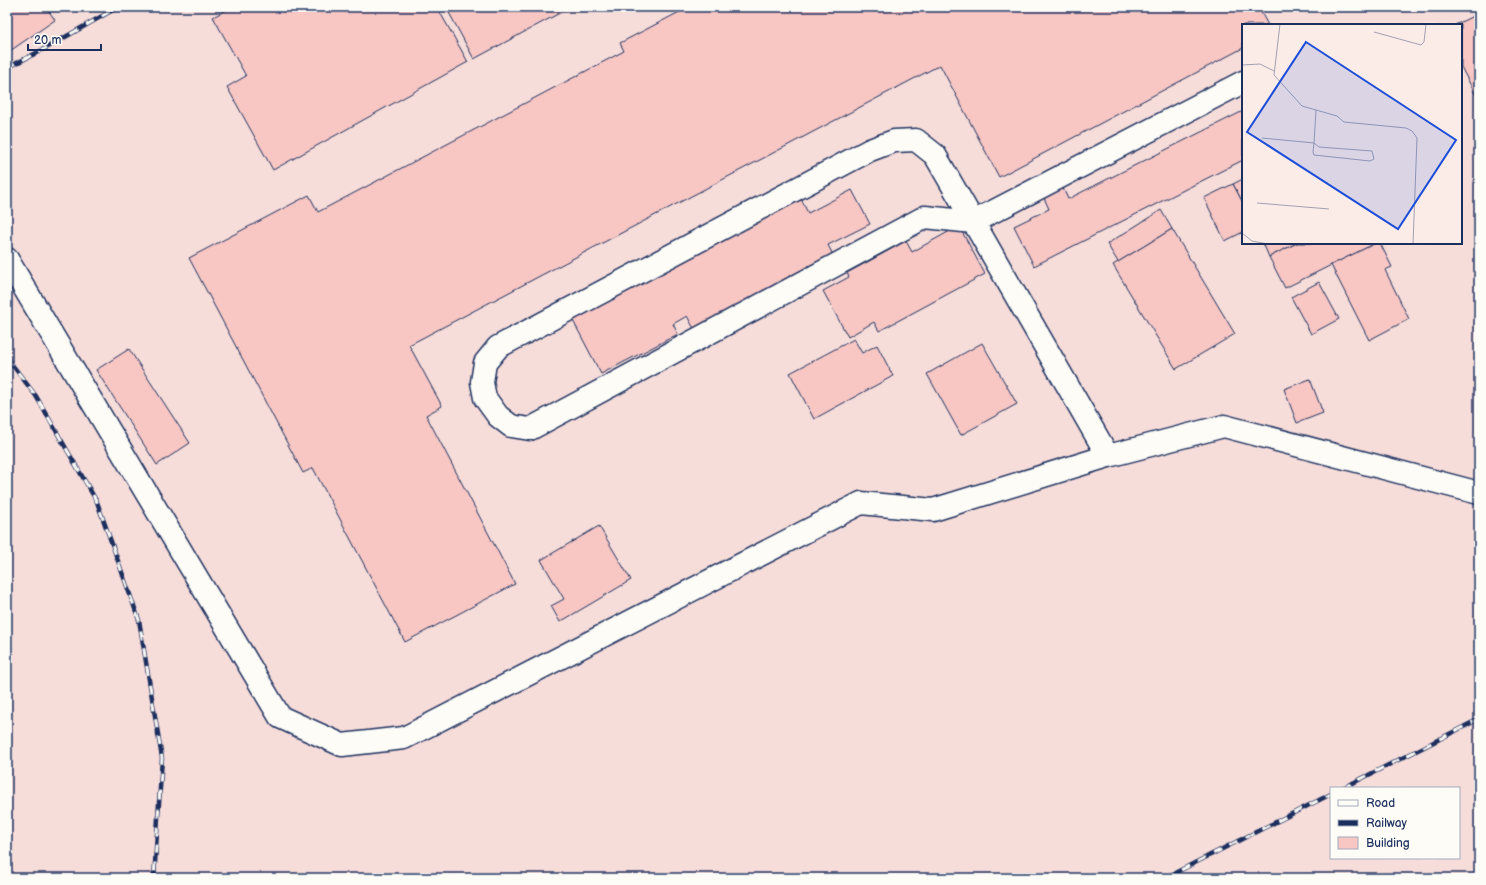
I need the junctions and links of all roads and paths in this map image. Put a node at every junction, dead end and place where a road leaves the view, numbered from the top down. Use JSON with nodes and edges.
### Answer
{"nodes":[{"id":1,"x":1242,"y":83,"type":"edge"},
{"id":2,"x":973,"y":222,"type":"junction"},
{"id":3,"x":7,"y":259,"type":"edge"},
{"id":4,"x":1108,"y":456,"type":"junction"},
{"id":5,"x":1479,"y":493,"type":"edge"}],
"edges":[{"from":1,"to":2,"type":"street"},
{"from":2,"to":2,"type":"street"},
{"from":2,"to":4,"type":"street"},
{"from":3,"to":4,"type":"street"},
{"from":4,"to":5,"type":"street"}]}
